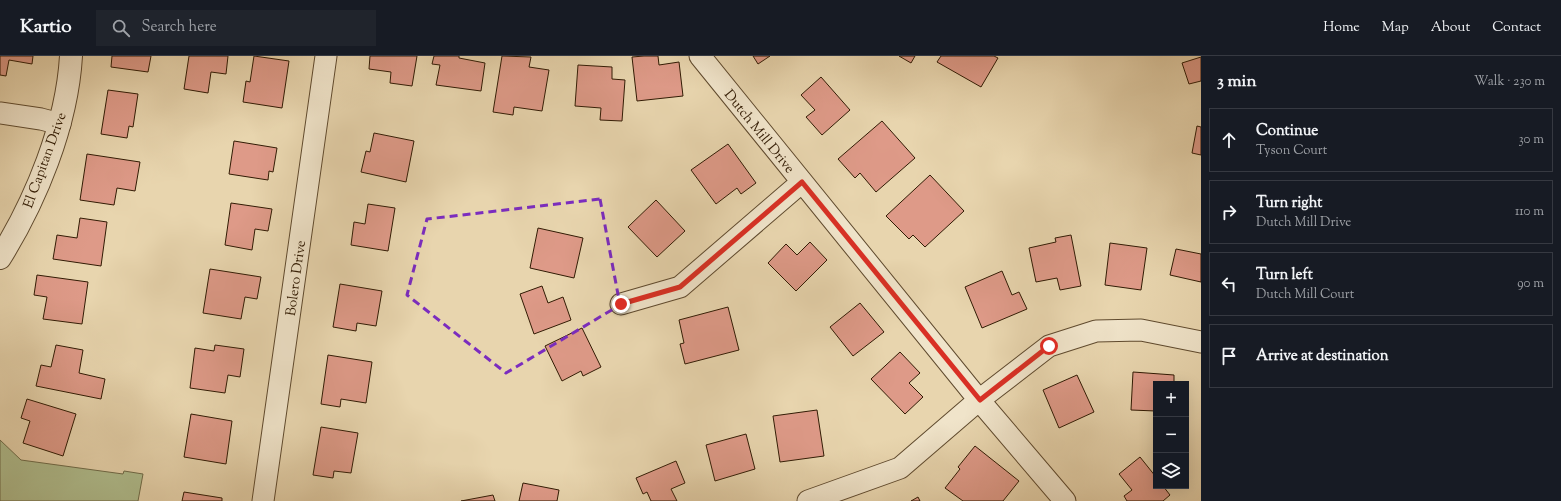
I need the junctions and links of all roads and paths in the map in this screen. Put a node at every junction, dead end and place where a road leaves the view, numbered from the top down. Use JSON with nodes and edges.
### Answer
{"nodes":[{"id":1,"x":71,"y":56,"type":"edge"},
{"id":2,"x":326,"y":56,"type":"edge"},
{"id":3,"x":700,"y":56,"type":"edge"},
{"id":4,"x":0,"y":113,"type":"edge"},
{"id":5,"x":60,"y":124,"type":"junction"},
{"id":6,"x":802,"y":182,"type":"junction"},
{"id":7,"x":0,"y":258,"type":"edge"},
{"id":8,"x":621,"y":304,"type":"dead end"},
{"id":9,"x":1201,"y":342,"type":"edge"},
{"id":10,"x":980,"y":400,"type":"junction"},
{"id":11,"x":263,"y":501,"type":"edge"},
{"id":12,"x":808,"y":501,"type":"edge"},
{"id":13,"x":1066,"y":501,"type":"edge"}],
"edges":[{"from":1,"to":5,"type":"street","name":"El Capitan Drive"},
{"from":2,"to":11,"type":"street","name":"Bolero Drive"},
{"from":3,"to":6,"type":"street","name":"Dutch Mill Drive"},
{"from":4,"to":5,"type":"street"},
{"from":5,"to":7,"type":"street","name":"El Capitan Drive"},
{"from":6,"to":8,"type":"street"},
{"from":6,"to":10,"type":"street","name":"Dutch Mill Drive"},
{"from":9,"to":10,"type":"street"},
{"from":10,"to":12,"type":"street"},
{"from":10,"to":13,"type":"street","name":"Dutch Mill Drive"}]}
